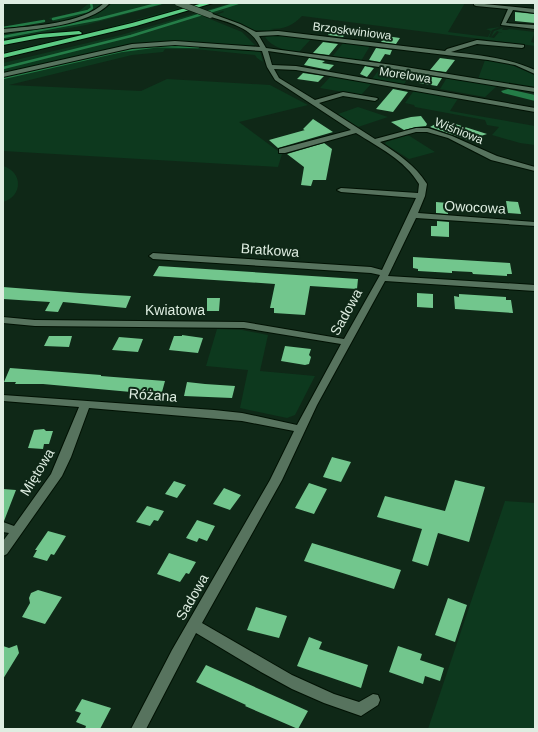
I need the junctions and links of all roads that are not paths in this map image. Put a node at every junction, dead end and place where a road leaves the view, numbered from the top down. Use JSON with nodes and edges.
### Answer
{"nodes":[{"id":1,"x":107,"y":3,"type":"edge"},
{"id":2,"x":178,"y":3,"type":"edge"},
{"id":3,"x":189,"y":3,"type":"edge"},
{"id":4,"x":210,"y":3,"type":"edge"},
{"id":5,"x":476,"y":4,"type":"dead end"},
{"id":6,"x":511,"y":8,"type":"junction"},
{"id":7,"x":535,"y":11,"type":"edge"},
{"id":8,"x":535,"y":28,"type":"edge"},
{"id":9,"x":3,"y":31,"type":"edge"},
{"id":10,"x":79,"y":33,"type":"junction"},
{"id":11,"x":255,"y":34,"type":"junction"},
{"id":12,"x":3,"y":43,"type":"edge"},
{"id":13,"x":522,"y":46,"type":"dead end"},
{"id":14,"x":263,"y":48,"type":"junction"},
{"id":15,"x":3,"y":50,"type":"edge"},
{"id":16,"x":447,"y":54,"type":"junction"},
{"id":17,"x":3,"y":57,"type":"edge"},
{"id":18,"x":270,"y":68,"type":"junction"},
{"id":19,"x":535,"y":72,"type":"edge"},
{"id":20,"x":3,"y":75,"type":"edge"},
{"id":21,"x":535,"y":90,"type":"edge"},
{"id":22,"x":375,"y":99,"type":"dead end"},
{"id":23,"x":313,"y":103,"type":"junction"},
{"id":24,"x":535,"y":110,"type":"edge"},
{"id":25,"x":356,"y":131,"type":"junction"},
{"id":26,"x":373,"y":142,"type":"junction"},
{"id":27,"x":282,"y":151,"type":"dead end"},
{"id":28,"x":535,"y":169,"type":"edge"},
{"id":29,"x":341,"y":190,"type":"dead end"},
{"id":30,"x":421,"y":196,"type":"junction"},
{"id":31,"x":413,"y":215,"type":"junction"},
{"id":32,"x":535,"y":224,"type":"edge"},
{"id":33,"x":153,"y":256,"type":"dead end"},
{"id":34,"x":384,"y":276,"type":"junction"},
{"id":35,"x":535,"y":288,"type":"edge"},
{"id":36,"x":3,"y":320,"type":"edge"},
{"id":37,"x":346,"y":342,"type":"junction"},
{"id":38,"x":3,"y":398,"type":"edge"},
{"id":39,"x":85,"y":404,"type":"junction"},
{"id":40,"x":300,"y":429,"type":"junction"},
{"id":41,"x":3,"y":527,"type":"edge"},
{"id":42,"x":17,"y":531,"type":"junction"},
{"id":43,"x":3,"y":551,"type":"edge"},
{"id":44,"x":193,"y":625,"type":"junction"},
{"id":45,"x":373,"y":700,"type":"dead end"},
{"id":46,"x":138,"y":729,"type":"edge"}],
"edges":[{"from":1,"to":9,"type":"street"},
{"from":2,"to":11,"type":"street","bridge":true},
{"from":3,"to":10,"type":"highway"},
{"from":4,"to":17,"type":"highway"},
{"from":5,"to":6,"type":"street"},
{"from":6,"to":7,"type":"street"},
{"from":6,"to":8,"type":"street"},
{"from":10,"to":12,"type":"highway"},
{"from":10,"to":15,"type":"highway"},
{"from":11,"to":14,"type":"street","name":"Sadowa"},
{"from":11,"to":16,"type":"street","name":"Brzoskwiniowa"},
{"from":13,"to":16,"type":"street"},
{"from":14,"to":18,"type":"street","name":"Sadowa"},
{"from":14,"to":20,"type":"street"},
{"from":14,"to":21,"type":"street"},
{"from":16,"to":19,"type":"street","name":"Brzoskwiniowa"},
{"from":18,"to":23,"type":"street","name":"Sadowa"},
{"from":18,"to":24,"type":"street","name":"Morelowa"},
{"from":22,"to":23,"type":"street"},
{"from":23,"to":25,"type":"street","name":"Sadowa"},
{"from":25,"to":26,"type":"street","name":"Sadowa"},
{"from":25,"to":27,"type":"street"},
{"from":26,"to":28,"type":"street","name":"Wiśniowa"},
{"from":26,"to":30,"type":"street","name":"Sadowa"},
{"from":29,"to":30,"type":"street"},
{"from":30,"to":31,"type":"street","name":"Sadowa"},
{"from":31,"to":32,"type":"street","name":"Owocowa"},
{"from":31,"to":34,"type":"street","name":"Sadowa"},
{"from":33,"to":34,"type":"street","name":"Bratkowa"},
{"from":34,"to":35,"type":"street","name":"Bratkowa"},
{"from":34,"to":37,"type":"street","name":"Sadowa"},
{"from":36,"to":37,"type":"street","name":"Kwiatowa"},
{"from":37,"to":40,"type":"street","name":"Sadowa"},
{"from":38,"to":39,"type":"street","name":"Różana"},
{"from":39,"to":40,"type":"street","name":"Różana"},
{"from":39,"to":42,"type":"street","name":"Miętowa"},
{"from":40,"to":44,"type":"street","name":"Sadowa"},
{"from":41,"to":42,"type":"street"},
{"from":42,"to":43,"type":"street","name":"Miętowa"},
{"from":44,"to":45,"type":"street"},
{"from":44,"to":46,"type":"street","name":"Sadowa"}]}
